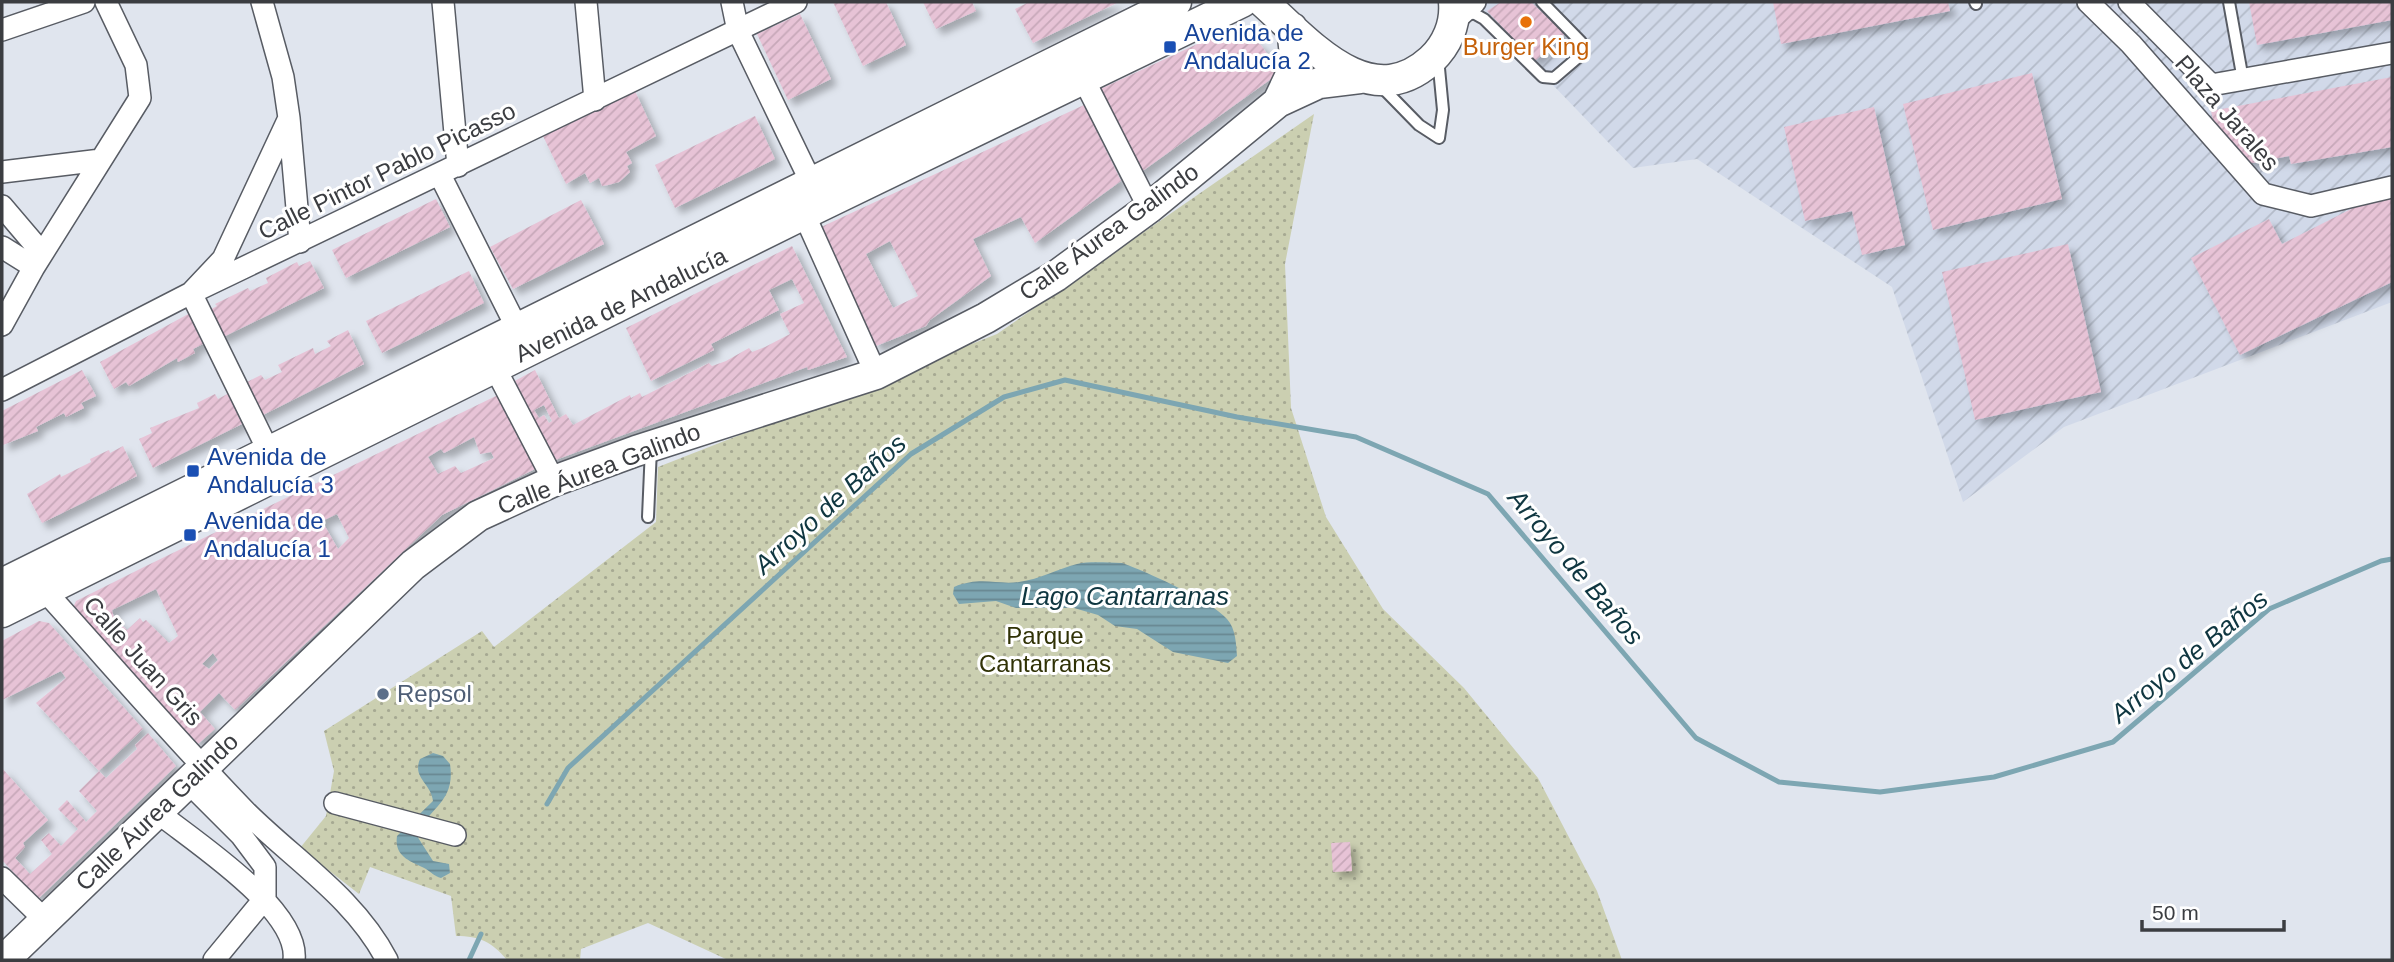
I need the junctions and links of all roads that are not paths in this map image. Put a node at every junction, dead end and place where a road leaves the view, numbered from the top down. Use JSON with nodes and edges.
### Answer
{"nodes":[{"id":1,"x":84,"y":2,"type":"edge"},
{"id":2,"x":106,"y":2,"type":"edge"},
{"id":3,"x":262,"y":2,"type":"edge"},
{"id":4,"x":443,"y":2,"type":"edge"},
{"id":5,"x":586,"y":2,"type":"edge"},
{"id":6,"x":732,"y":2,"type":"edge"},
{"id":7,"x":796,"y":2,"type":"edge"},
{"id":8,"x":1176,"y":2,"type":"edge"},
{"id":9,"x":1242,"y":2,"type":"edge"},
{"id":10,"x":1263,"y":2,"type":"edge"},
{"id":11,"x":1542,"y":2,"type":"edge"},
{"id":12,"x":2088,"y":2,"type":"edge"},
{"id":13,"x":2129,"y":2,"type":"edge"},
{"id":14,"x":2229,"y":2,"type":"edge"},
{"id":15,"x":1463,"y":8,"type":"edge"},
{"id":16,"x":1292,"y":28,"type":"junction"},
{"id":17,"x":2,"y":30,"type":"edge"},
{"id":18,"x":738,"y":31,"type":"junction"},
{"id":19,"x":2392,"y":53,"type":"edge"},
{"id":20,"x":1438,"y":54,"type":"junction"},
{"id":21,"x":1083,"y":79,"type":"junction"},
{"id":22,"x":1369,"y":80,"type":"junction"},
{"id":23,"x":2243,"y":80,"type":"junction"},
{"id":24,"x":595,"y":100,"type":"junction"},
{"id":25,"x":1278,"y":102,"type":"junction"},
{"id":26,"x":289,"y":118,"type":"junction"},
{"id":27,"x":101,"y":160,"type":"junction"},
{"id":28,"x":449,"y":171,"type":"junction"},
{"id":29,"x":2,"y":172,"type":"edge"},
{"id":30,"x":811,"y":182,"type":"junction"},
{"id":31,"x":2392,"y":187,"type":"edge"},
{"id":32,"x":2,"y":206,"type":"edge"},
{"id":33,"x":1149,"y":208,"type":"junction"},
{"id":34,"x":804,"y":215,"type":"junction"},
{"id":35,"x":300,"y":242,"type":"junction"},
{"id":36,"x":2,"y":247,"type":"edge"},
{"id":37,"x":38,"y":260,"type":"junction"},
{"id":38,"x":191,"y":293,"type":"junction"},
{"id":39,"x":2,"y":325,"type":"edge"},
{"id":40,"x":517,"y":328,"type":"junction"},
{"id":41,"x":495,"y":368,"type":"junction"},
{"id":42,"x":876,"y":374,"type":"junction"},
{"id":43,"x":5,"y":382,"type":"edge"},
{"id":44,"x":651,"y":446,"type":"junction"},
{"id":45,"x":269,"y":452,"type":"junction"},
{"id":46,"x":555,"y":481,"type":"junction"},
{"id":47,"x":648,"y":517,"type":"dead end"},
{"id":48,"x":2,"y":584,"type":"edge"},
{"id":49,"x":44,"y":591,"type":"junction"},
{"id":50,"x":2,"y":612,"type":"edge"},
{"id":51,"x":195,"y":774,"type":"junction"},
{"id":52,"x":335,"y":803,"type":"dead end"},
{"id":53,"x":156,"y":811,"type":"junction"},
{"id":54,"x":455,"y":835,"type":"dead end"},
{"id":55,"x":2,"y":878,"type":"edge"},
{"id":56,"x":265,"y":898,"type":"junction"},
{"id":57,"x":46,"y":921,"type":"junction"},
{"id":58,"x":291,"y":956,"type":"edge"},
{"id":59,"x":4,"y":960,"type":"edge"},
{"id":60,"x":215,"y":960,"type":"edge"},
{"id":61,"x":387,"y":960,"type":"edge"}],
"edges":[{"from":1,"to":17,"type":"street"},
{"from":2,"to":27,"type":"street"},
{"from":3,"to":26,"type":"street"},
{"from":4,"to":28,"type":"street"},
{"from":5,"to":24,"type":"street"},
{"from":6,"to":18,"type":"street"},
{"from":7,"to":18,"type":"street","name":"Calle Pintor Pablo Picasso"},
{"from":8,"to":30,"type":"main road","name":"Avenida de Andalucía"},
{"from":9,"to":21,"type":"main road","name":"Avenida de Andalucía"},
{"from":10,"to":16,"type":"main road"},
{"from":11,"to":15,"type":"lane"},
{"from":12,"to":31,"type":"street","name":"Plaza Jarales"},
{"from":13,"to":23,"type":"street"},
{"from":14,"to":23,"type":"lane"},
{"from":15,"to":20,"type":"main road"},
{"from":16,"to":22,"type":"main road"},
{"from":16,"to":25,"type":"main road"},
{"from":18,"to":24,"type":"street","name":"Calle Pintor Pablo Picasso"},
{"from":18,"to":30,"type":"street"},
{"from":19,"to":23,"type":"street"},
{"from":20,"to":22,"type":"main road"},
{"from":20,"to":22,"type":"lane"},
{"from":21,"to":33,"type":"street"},
{"from":21,"to":34,"type":"main road","name":"Avenida de Andalucía"},
{"from":22,"to":25,"type":"main road"},
{"from":24,"to":28,"type":"street","name":"Calle Pintor Pablo Picasso"},
{"from":25,"to":33,"type":"main road","name":"Calle Áurea Galindo"},
{"from":26,"to":35,"type":"street"},
{"from":26,"to":38,"type":"street"},
{"from":27,"to":29,"type":"street"},
{"from":27,"to":37,"type":"street"},
{"from":28,"to":35,"type":"street","name":"Calle Pintor Pablo Picasso"},
{"from":28,"to":40,"type":"street"},
{"from":30,"to":40,"type":"main road","name":"Avenida de Andalucía"},
{"from":32,"to":37,"type":"street"},
{"from":33,"to":42,"type":"main road","name":"Calle Áurea Galindo"},
{"from":34,"to":41,"type":"main road","name":"Avenida de Andalucía"},
{"from":34,"to":42,"type":"street"},
{"from":35,"to":38,"type":"street","name":"Calle Pintor Pablo Picasso"},
{"from":36,"to":37,"type":"street"},
{"from":37,"to":39,"type":"street"},
{"from":38,"to":43,"type":"street","name":"Calle Pintor Pablo Picasso"},
{"from":38,"to":45,"type":"street"},
{"from":40,"to":45,"type":"main road","name":"Avenida de Andalucía"},
{"from":41,"to":46,"type":"street"},
{"from":41,"to":49,"type":"main road","name":"Avenida de Andalucía"},
{"from":42,"to":44,"type":"main road","name":"Calle Áurea Galindo"},
{"from":44,"to":46,"type":"main road","name":"Calle Áurea Galindo"},
{"from":44,"to":47,"type":"lane"},
{"from":45,"to":48,"type":"main road","name":"Avenida de Andalucía"},
{"from":46,"to":51,"type":"main road","name":"Calle Áurea Galindo"},
{"from":49,"to":50,"type":"main road","name":"Avenida de Andalucía"},
{"from":49,"to":51,"type":"street","name":"Calle Juan Gris"},
{"from":51,"to":53,"type":"main road","name":"Calle Áurea Galindo"},
{"from":51,"to":56,"type":"street"},
{"from":51,"to":61,"type":"street"},
{"from":52,"to":54,"type":"street"},
{"from":53,"to":56,"type":"street"},
{"from":53,"to":57,"type":"main road","name":"Calle Áurea Galindo"},
{"from":55,"to":57,"type":"street"},
{"from":56,"to":58,"type":"street"},
{"from":56,"to":60,"type":"street"},
{"from":57,"to":59,"type":"main road","name":"Calle Áurea Galindo"}]}
